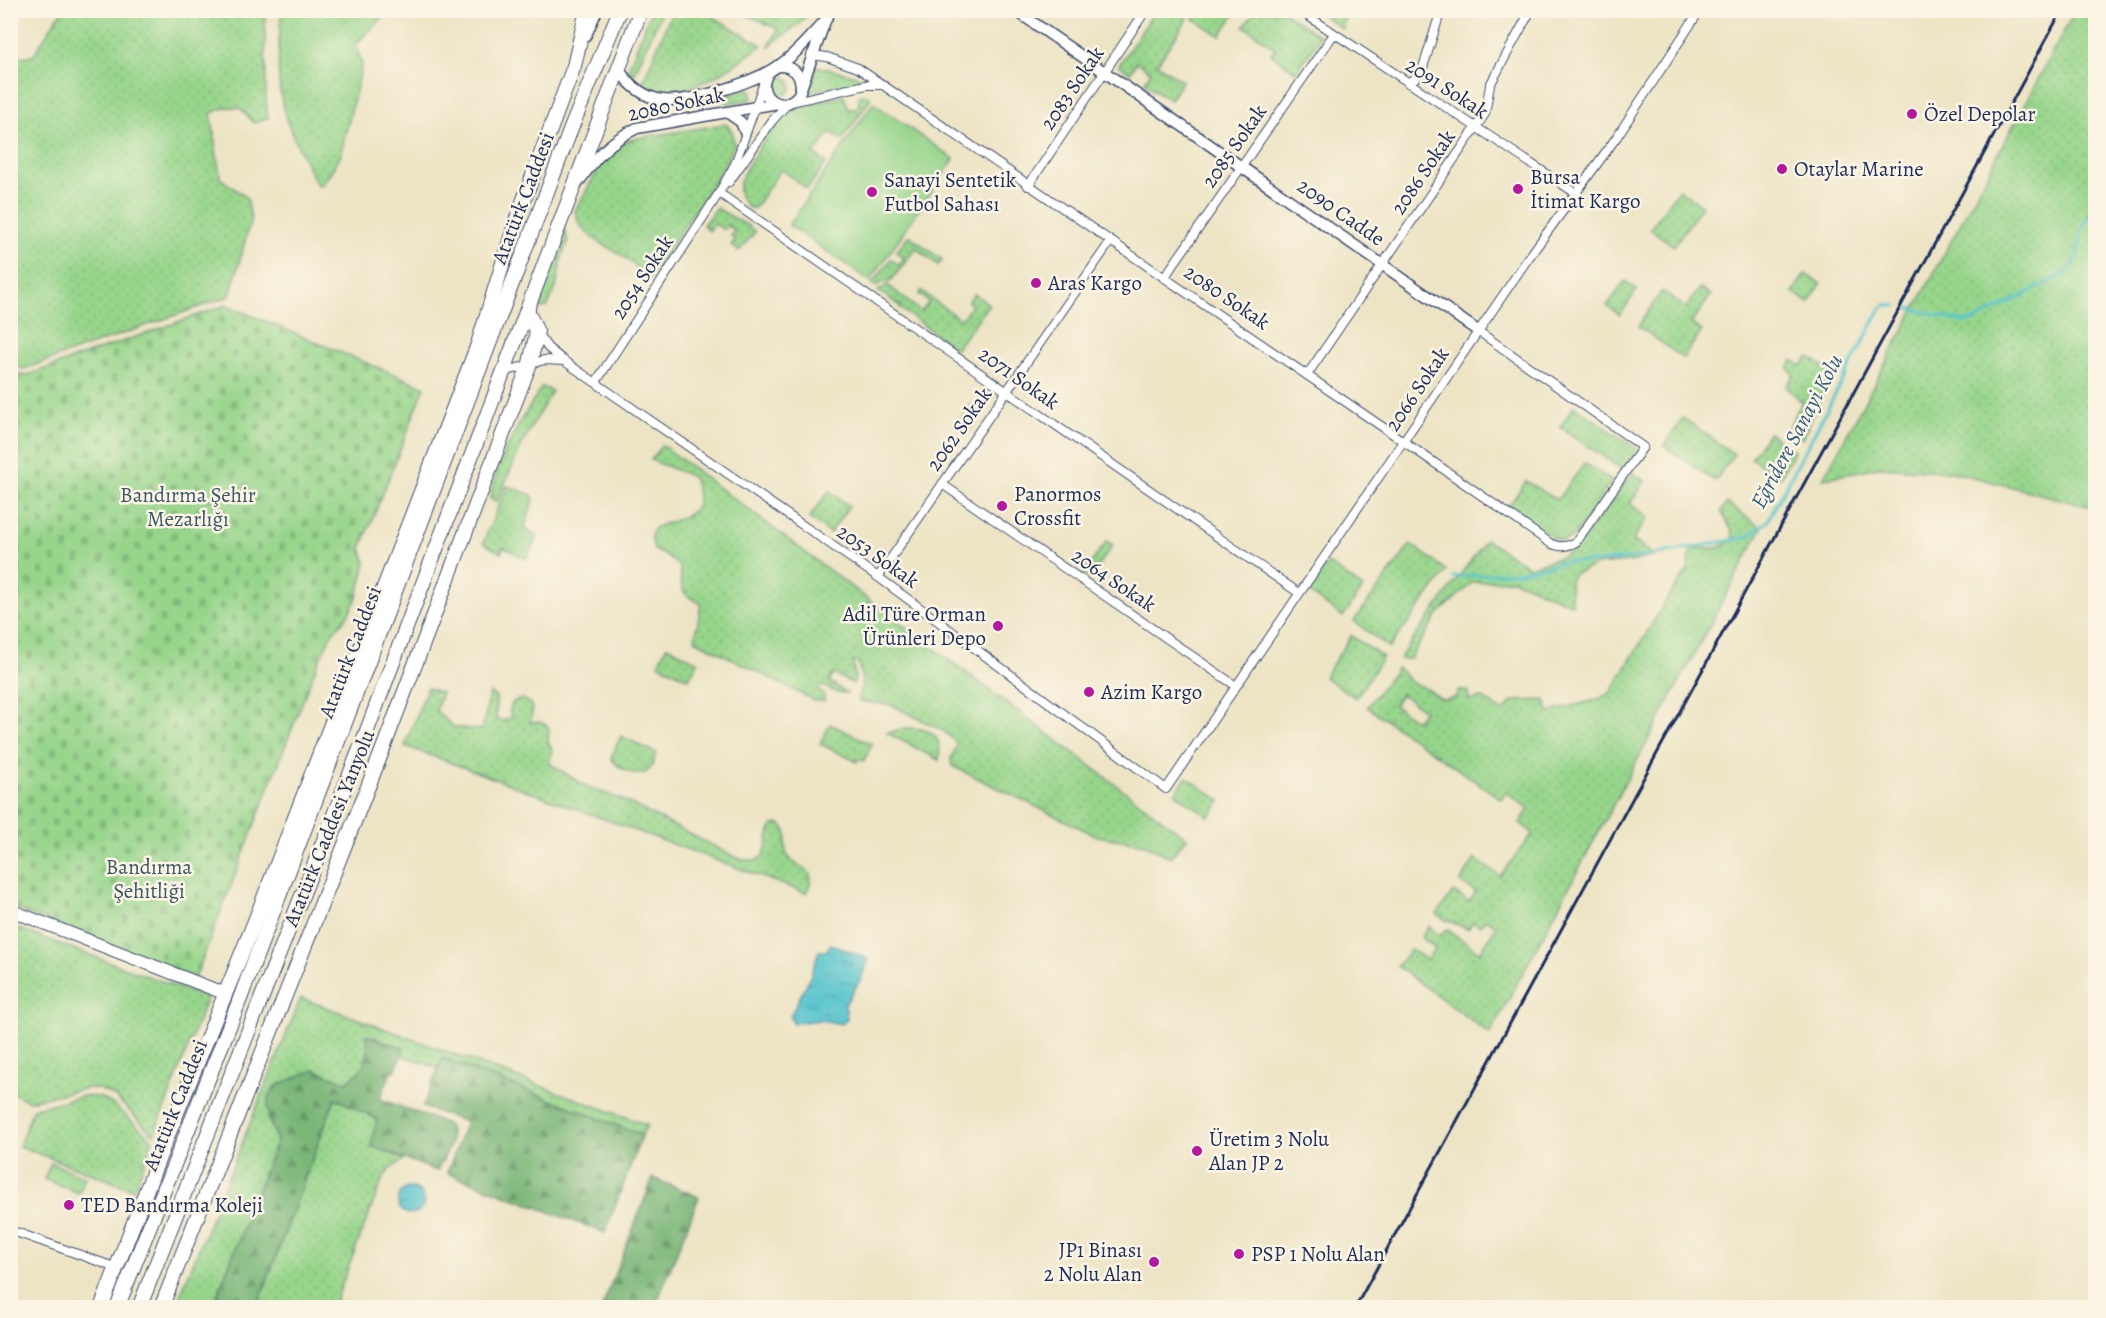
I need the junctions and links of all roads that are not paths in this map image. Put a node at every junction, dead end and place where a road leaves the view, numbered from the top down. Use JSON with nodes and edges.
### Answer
{"nodes":[{"id":1,"x":587,"y":10,"type":"edge"},
{"id":2,"x":597,"y":10,"type":"edge"},
{"id":3,"x":620,"y":10,"type":"edge"},
{"id":4,"x":641,"y":10,"type":"edge"},
{"id":5,"x":831,"y":10,"type":"edge"},
{"id":6,"x":1015,"y":10,"type":"edge"},
{"id":7,"x":1146,"y":10,"type":"edge"},
{"id":8,"x":1299,"y":10,"type":"edge"},
{"id":9,"x":1441,"y":10,"type":"edge"},
{"id":10,"x":1531,"y":10,"type":"edge"},
{"id":11,"x":1700,"y":10,"type":"edge"},
{"id":12,"x":825,"y":21,"type":"junction"},
{"id":13,"x":1334,"y":34,"type":"junction"},
{"id":14,"x":793,"y":54,"type":"junction"},
{"id":15,"x":812,"y":55,"type":"junction"},
{"id":16,"x":574,"y":66,"type":"junction"},
{"id":17,"x":775,"y":68,"type":"junction"},
{"id":18,"x":619,"y":70,"type":"junction"},
{"id":19,"x":1104,"y":73,"type":"junction"},
{"id":20,"x":1408,"y":83,"type":"junction"},
{"id":21,"x":763,"y":85,"type":"junction"},
{"id":22,"x":882,"y":85,"type":"junction"},
{"id":23,"x":801,"y":88,"type":"junction"},
{"id":24,"x":786,"y":103,"type":"junction"},
{"id":25,"x":754,"y":109,"type":"junction"},
{"id":26,"x":728,"y":113,"type":"junction"},
{"id":27,"x":1475,"y":127,"type":"junction"},
{"id":28,"x":745,"y":132,"type":"junction"},
{"id":29,"x":1241,"y":167,"type":"junction"},
{"id":30,"x":1028,"y":186,"type":"junction"},
{"id":31,"x":572,"y":193,"type":"junction"},
{"id":32,"x":719,"y":194,"type":"junction"},
{"id":33,"x":1577,"y":194,"type":"junction"},
{"id":34,"x":1110,"y":242,"type":"junction"},
{"id":35,"x":1382,"y":264,"type":"junction"},
{"id":36,"x":1164,"y":278,"type":"junction"},
{"id":37,"x":527,"y":310,"type":"junction"},
{"id":38,"x":1478,"y":331,"type":"junction"},
{"id":39,"x":537,"y":332,"type":"junction"},
{"id":40,"x":564,"y":361,"type":"junction"},
{"id":41,"x":530,"y":363,"type":"junction"},
{"id":42,"x":504,"y":372,"type":"junction"},
{"id":43,"x":1307,"y":375,"type":"junction"},
{"id":44,"x":596,"y":382,"type":"junction"},
{"id":45,"x":1006,"y":392,"type":"junction"},
{"id":46,"x":1403,"y":441,"type":"junction"},
{"id":47,"x":942,"y":484,"type":"junction"},
{"id":48,"x":1550,"y":543,"type":"joint"},
{"id":49,"x":878,"y":578,"type":"junction"},
{"id":50,"x":1299,"y":593,"type":"junction"},
{"id":51,"x":1236,"y":686,"type":"junction"},
{"id":52,"x":1166,"y":789,"type":"joint"},
{"id":53,"x":10,"y":910,"type":"edge"},
{"id":54,"x":226,"y":994,"type":"junction"},
{"id":55,"x":11,"y":1232,"type":"edge"},
{"id":56,"x":117,"y":1268,"type":"junction"},
{"id":57,"x":101,"y":1308,"type":"edge"},
{"id":58,"x":117,"y":1308,"type":"edge"},
{"id":59,"x":139,"y":1308,"type":"edge"},
{"id":60,"x":161,"y":1308,"type":"edge"}],
"edges":[{"from":1,"to":16,"type":"main road","name":"Atatürk Caddesi"},
{"from":2,"to":16,"type":"street"},
{"from":3,"to":58,"type":"main road","name":"Atatürk Caddesi"},
{"from":4,"to":18,"type":"main road","name":"Atatürk Caddesi"},
{"from":5,"to":12,"type":"street","name":"2054 Sokak"},
{"from":6,"to":19,"type":"street","name":"2090 Cadde"},
{"from":7,"to":19,"type":"street","name":"2083 Sokak"},
{"from":8,"to":13,"type":"street","name":"2091 Sokak"},
{"from":9,"to":20,"type":"street"},
{"from":10,"to":27,"type":"street","name":"2086 Sokak"},
{"from":11,"to":33,"type":"street","name":"2066 Sokak"},
{"from":12,"to":14,"type":"street","name":"2054 Sokak"},
{"from":12,"to":15,"type":"street","name":"2054 Sokak"},
{"from":13,"to":20,"type":"street","name":"2091 Sokak"},
{"from":13,"to":29,"type":"street","name":"2085 Sokak"},
{"from":14,"to":15,"type":"street"},
{"from":14,"to":17,"type":"street","name":"2054 Sokak"},
{"from":15,"to":22,"type":"street","name":"2080 Sokak"},
{"from":15,"to":23,"type":"street","name":"2054 Sokak"},
{"from":16,"to":54,"type":"main road","name":"Atatürk Caddesi"},
{"from":17,"to":18,"type":"street","name":"2080 Sokak"},
{"from":17,"to":21,"type":"street","name":"2054 Sokak"},
{"from":17,"to":23,"type":"street"},
{"from":18,"to":31,"type":"main road","name":"Atatürk Caddesi"},
{"from":19,"to":29,"type":"street","name":"2090 Cadde"},
{"from":19,"to":30,"type":"street","name":"2083 Sokak"},
{"from":20,"to":27,"type":"street","name":"2091 Sokak"},
{"from":21,"to":24,"type":"street"},
{"from":21,"to":25,"type":"street","name":"2054 Sokak"},
{"from":22,"to":24,"type":"street","name":"2080 Sokak"},
{"from":22,"to":30,"type":"street","name":"2080 Sokak"},
{"from":23,"to":24,"type":"street","name":"2054 Sokak"},
{"from":24,"to":25,"type":"street","name":"2080 Sokak"},
{"from":24,"to":32,"type":"street","name":"2054 Sokak"},
{"from":25,"to":26,"type":"street","name":"2080 Sokak"},
{"from":25,"to":28,"type":"street","name":"2054 Sokak"},
{"from":26,"to":28,"type":"street"},
{"from":26,"to":31,"type":"street","name":"2080 Sokak"},
{"from":27,"to":33,"type":"street","name":"2091 Sokak"},
{"from":27,"to":35,"type":"street","name":"2086 Sokak"},
{"from":28,"to":32,"type":"street","name":"2054 Sokak"},
{"from":29,"to":35,"type":"street","name":"2090 Cadde"},
{"from":29,"to":36,"type":"street","name":"2085 Sokak"},
{"from":30,"to":34,"type":"street","name":"2080 Sokak"},
{"from":31,"to":37,"type":"main road","name":"Atatürk Caddesi"},
{"from":32,"to":44,"type":"street","name":"2054 Sokak"},
{"from":32,"to":45,"type":"street","name":"2071 Sokak"},
{"from":33,"to":38,"type":"street","name":"2066 Sokak"},
{"from":34,"to":36,"type":"street","name":"2080 Sokak"},
{"from":34,"to":45,"type":"street","name":"2062 Sokak"},
{"from":35,"to":38,"type":"street","name":"2090 Cadde"},
{"from":35,"to":43,"type":"street","name":"2086 Sokak"},
{"from":36,"to":43,"type":"street","name":"2080 Sokak"},
{"from":37,"to":39,"type":"main road"},
{"from":37,"to":42,"type":"main road","name":"Atatürk Caddesi"},
{"from":38,"to":46,"type":"street","name":"2066 Sokak"},
{"from":38,"to":48,"type":"street","name":"2090 Cadde"},
{"from":39,"to":40,"type":"street","name":"2053 Sokak"},
{"from":39,"to":41,"type":"main road","name":"Atatürk Caddesi Yanyolu"},
{"from":40,"to":41,"type":"street"},
{"from":40,"to":44,"type":"street","name":"2053 Sokak"},
{"from":41,"to":42,"type":"street"},
{"from":41,"to":60,"type":"main road","name":"Atatürk Caddesi Yanyolu"},
{"from":42,"to":59,"type":"main road","name":"Atatürk Caddesi"},
{"from":43,"to":46,"type":"street","name":"2080 Sokak"},
{"from":44,"to":49,"type":"street","name":"2053 Sokak"},
{"from":45,"to":47,"type":"street","name":"2062 Sokak"},
{"from":45,"to":50,"type":"street","name":"2071 Sokak"},
{"from":46,"to":48,"type":"street","name":"2080 Sokak"},
{"from":46,"to":50,"type":"street","name":"2066 Sokak"},
{"from":47,"to":49,"type":"street","name":"2062 Sokak"},
{"from":47,"to":51,"type":"street","name":"2064 Sokak"},
{"from":49,"to":52,"type":"street","name":"2053 Sokak"},
{"from":50,"to":51,"type":"street","name":"2066 Sokak"},
{"from":51,"to":52,"type":"street","name":"2066 Sokak"},
{"from":53,"to":54,"type":"main road"},
{"from":54,"to":56,"type":"main road","name":"Atatürk Caddesi"},
{"from":55,"to":56,"type":"street"},
{"from":56,"to":57,"type":"main road","name":"Atatürk Caddesi"}]}
